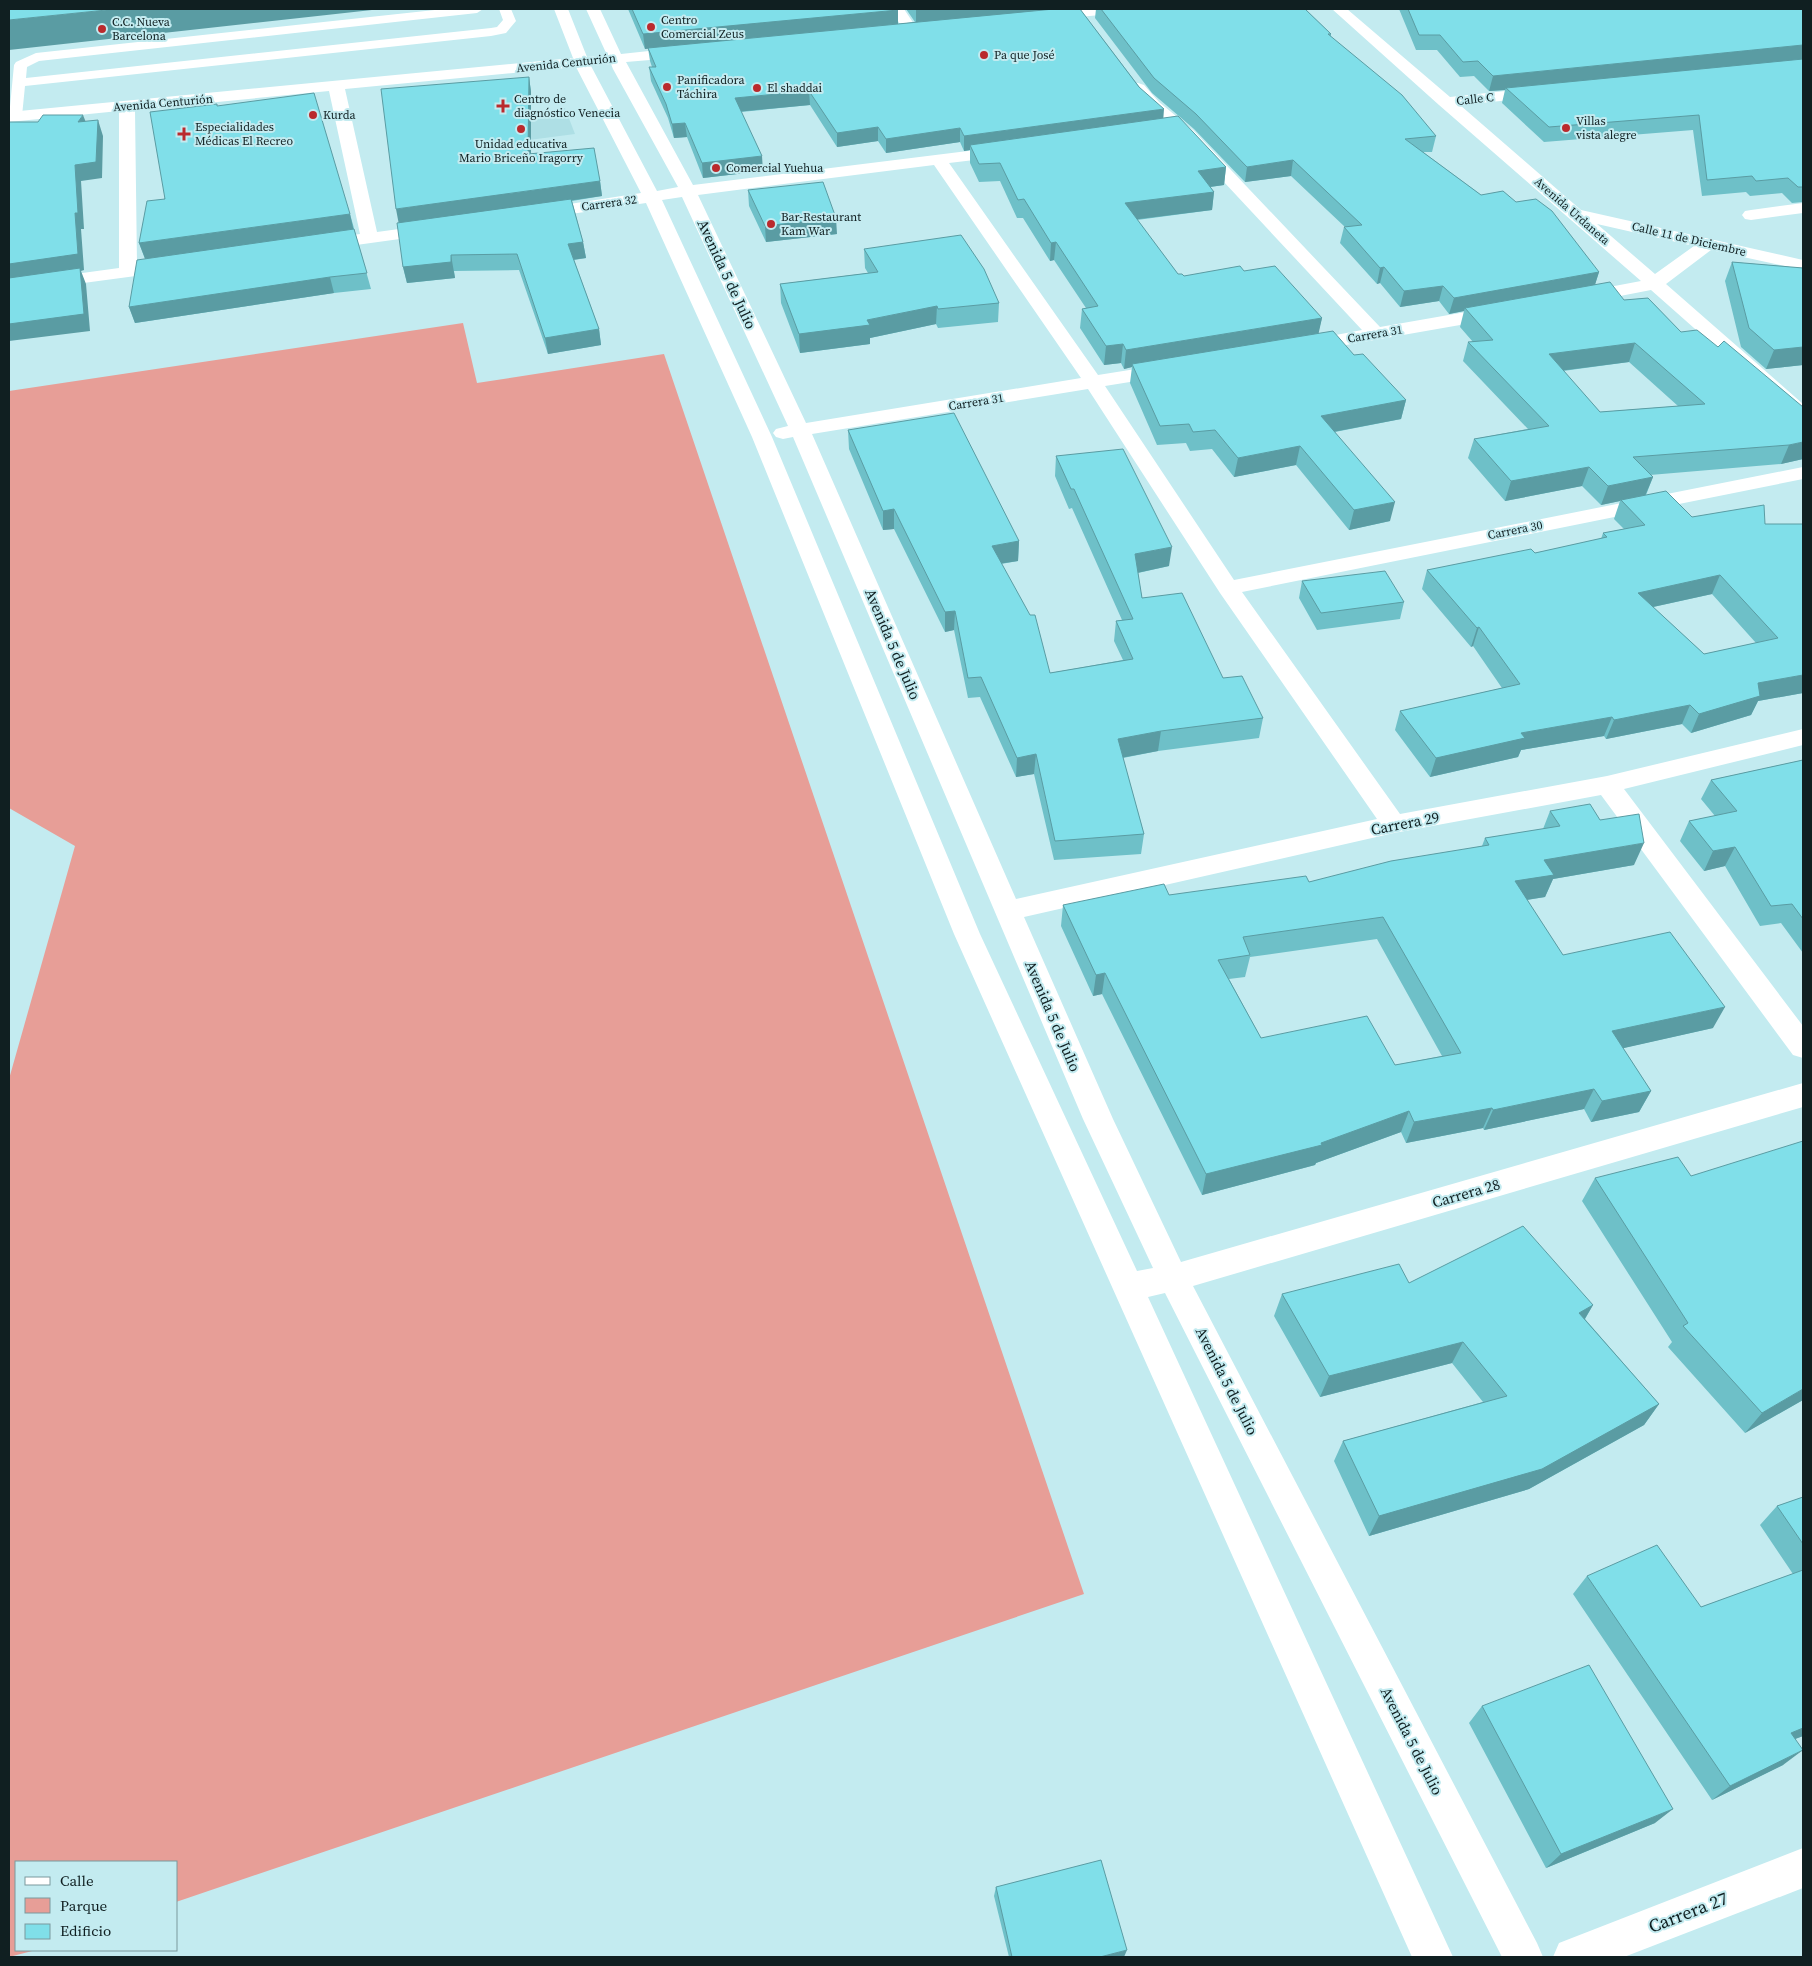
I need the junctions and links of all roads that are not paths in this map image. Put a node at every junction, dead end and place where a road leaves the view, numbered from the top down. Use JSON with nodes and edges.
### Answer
{"nodes":[{"id":1,"x":477,"y":9,"type":"edge"},
{"id":2,"x":505,"y":9,"type":"edge"},
{"id":3,"x":561,"y":9,"type":"edge"},
{"id":4,"x":593,"y":9,"type":"edge"},
{"id":5,"x":897,"y":9,"type":"edge"},
{"id":6,"x":1123,"y":9,"type":"edge"},
{"id":7,"x":1339,"y":9,"type":"edge"},
{"id":8,"x":435,"y":11,"type":"edge"},
{"id":9,"x":1082,"y":13,"type":"junction"},
{"id":10,"x":1034,"y":18,"type":"edge"},
{"id":11,"x":930,"y":28,"type":"edge"},
{"id":12,"x":1094,"y":28,"type":"edge"},
{"id":13,"x":911,"y":30,"type":"junction"},
{"id":14,"x":892,"y":32,"type":"edge"},
{"id":15,"x":704,"y":50,"type":"edge"},
{"id":16,"x":616,"y":58,"type":"junction"},
{"id":17,"x":582,"y":62,"type":"junction"},
{"id":18,"x":1128,"y":75,"type":"edge"},
{"id":19,"x":18,"y":84,"type":"junction"},
{"id":20,"x":336,"y":86,"type":"junction"},
{"id":21,"x":1555,"y":91,"type":"edge"},
{"id":22,"x":1445,"y":102,"type":"junction"},
{"id":23,"x":127,"y":106,"type":"junction"},
{"id":24,"x":12,"y":117,"type":"edge"},
{"id":25,"x":1180,"y":127,"type":"junction"},
{"id":26,"x":1161,"y":129,"type":"edge"},
{"id":27,"x":1026,"y":148,"type":"edge"},
{"id":28,"x":939,"y":160,"type":"junction"},
{"id":29,"x":688,"y":191,"type":"junction"},
{"id":30,"x":652,"y":197,"type":"junction"},
{"id":31,"x":1803,"y":208,"type":"edge"},
{"id":32,"x":1575,"y":213,"type":"junction"},
{"id":33,"x":1750,"y":215,"type":"dead end"},
{"id":34,"x":516,"y":217,"type":"edge"},
{"id":35,"x":448,"y":227,"type":"edge"},
{"id":36,"x":370,"y":238,"type":"junction"},
{"id":37,"x":1709,"y":243,"type":"junction"},
{"id":38,"x":302,"y":248,"type":"edge"},
{"id":39,"x":186,"y":264,"type":"edge"},
{"id":40,"x":1803,"y":265,"type":"edge"},
{"id":41,"x":128,"y":272,"type":"junction"},
{"id":42,"x":1654,"y":284,"type":"junction"},
{"id":43,"x":9,"y":288,"type":"edge"},
{"id":44,"x":1558,"y":302,"type":"edge"},
{"id":45,"x":1520,"y":308,"type":"edge"},
{"id":46,"x":1376,"y":334,"type":"junction"},
{"id":47,"x":1288,"y":349,"type":"edge"},
{"id":48,"x":1181,"y":367,"type":"edge"},
{"id":49,"x":1093,"y":382,"type":"junction"},
{"id":50,"x":1803,"y":414,"type":"edge"},
{"id":51,"x":800,"y":431,"type":"junction"},
{"id":52,"x":762,"y":436,"type":"junction"},
{"id":53,"x":1803,"y":473,"type":"edge"},
{"id":54,"x":1228,"y":588,"type":"junction"},
{"id":55,"x":1803,"y":737,"type":"edge"},
{"id":56,"x":942,"y":759,"type":"junction"},
{"id":57,"x":900,"y":770,"type":"junction"},
{"id":58,"x":1608,"y":785,"type":"junction"},
{"id":59,"x":1394,"y":824,"type":"junction"},
{"id":60,"x":1008,"y":911,"type":"junction"},
{"id":61,"x":1803,"y":1047,"type":"edge"},
{"id":62,"x":1803,"y":1095,"type":"edge"},
{"id":63,"x":1173,"y":1278,"type":"junction"},
{"id":64,"x":1128,"y":1287,"type":"junction"},
{"id":65,"x":1803,"y":1868,"type":"edge"},
{"id":66,"x":1433,"y":1957,"type":"edge"},
{"id":67,"x":1523,"y":1957,"type":"edge"},
{"id":68,"x":1573,"y":1957,"type":"edge"}],
"edges":[{"from":1,"to":8,"type":"lane"},
{"from":2,"to":19,"type":"lane"},
{"from":3,"to":17,"type":"street"},
{"from":4,"to":16,"type":"street","name":"Avenida 5 de Julio"},
{"from":5,"to":13,"type":"street"},
{"from":6,"to":9,"type":"street"},
{"from":7,"to":22,"type":"street","name":"Avenida Urdaneta"},
{"from":8,"to":19,"type":"lane"},
{"from":9,"to":10,"type":"street"},
{"from":9,"to":12,"type":"street"},
{"from":11,"to":13,"type":"street"},
{"from":13,"to":14,"type":"street"},
{"from":15,"to":16,"type":"street","name":"Avenida Centurión"},
{"from":16,"to":17,"type":"street","name":"Avenida Centurión"},
{"from":16,"to":29,"type":"street","name":"Avenida 5 de Julio"},
{"from":17,"to":20,"type":"street","name":"Avenida Centurión"},
{"from":17,"to":30,"type":"street"},
{"from":18,"to":25,"type":"street"},
{"from":19,"to":24,"type":"lane"},
{"from":20,"to":23,"type":"street","name":"Avenida Centurión"},
{"from":20,"to":36,"type":"street"},
{"from":21,"to":22,"type":"street","name":"Calle C"},
{"from":22,"to":32,"type":"street","name":"Avenida Urdaneta"},
{"from":23,"to":24,"type":"street","name":"Avenida Centurión"},
{"from":23,"to":41,"type":"street"},
{"from":25,"to":26,"type":"street"},
{"from":25,"to":46,"type":"street"},
{"from":27,"to":28,"type":"street","name":"Carrera 32"},
{"from":28,"to":29,"type":"street","name":"Carrera 32"},
{"from":28,"to":49,"type":"street"},
{"from":29,"to":30,"type":"street","name":"Carrera 32"},
{"from":29,"to":51,"type":"street","name":"Avenida 5 de Julio"},
{"from":30,"to":34,"type":"street","name":"Carrera 32"},
{"from":30,"to":52,"type":"street"},
{"from":31,"to":33,"type":"street"},
{"from":32,"to":37,"type":"street","name":"Calle 11 de Diciembre"},
{"from":32,"to":42,"type":"street","name":"Avenida Urdaneta"},
{"from":35,"to":36,"type":"street"},
{"from":36,"to":38,"type":"street"},
{"from":37,"to":40,"type":"street","name":"Calle 11 de Diciembre"},
{"from":37,"to":42,"type":"street"},
{"from":39,"to":41,"type":"street"},
{"from":41,"to":43,"type":"street"},
{"from":42,"to":44,"type":"street"},
{"from":42,"to":50,"type":"street","name":"Avenida Urdaneta"},
{"from":45,"to":46,"type":"street","name":"Carrera 31"},
{"from":46,"to":47,"type":"street","name":"Carrera 31"},
{"from":48,"to":49,"type":"street","name":"Carrera 31"},
{"from":49,"to":51,"type":"street","name":"Carrera 31"},
{"from":49,"to":54,"type":"street"},
{"from":51,"to":52,"type":"street","name":"Carrera 31"},
{"from":51,"to":56,"type":"street","name":"Avenida 5 de Julio"},
{"from":52,"to":57,"type":"street"},
{"from":53,"to":54,"type":"street","name":"Carrera 30"},
{"from":54,"to":59,"type":"street"},
{"from":55,"to":58,"type":"street","name":"Carrera 29"},
{"from":56,"to":57,"type":"street"},
{"from":56,"to":60,"type":"street","name":"Avenida 5 de Julio"},
{"from":57,"to":64,"type":"street"},
{"from":58,"to":59,"type":"street","name":"Carrera 29"},
{"from":58,"to":61,"type":"street"},
{"from":59,"to":60,"type":"street","name":"Carrera 29"},
{"from":60,"to":63,"type":"street","name":"Avenida 5 de Julio"},
{"from":62,"to":63,"type":"street","name":"Carrera 28"},
{"from":63,"to":64,"type":"street","name":"Carrera 28"},
{"from":63,"to":67,"type":"street","name":"Avenida 5 de Julio"},
{"from":64,"to":66,"type":"street"},
{"from":65,"to":68,"type":"street","name":"Carrera 27"}]}
